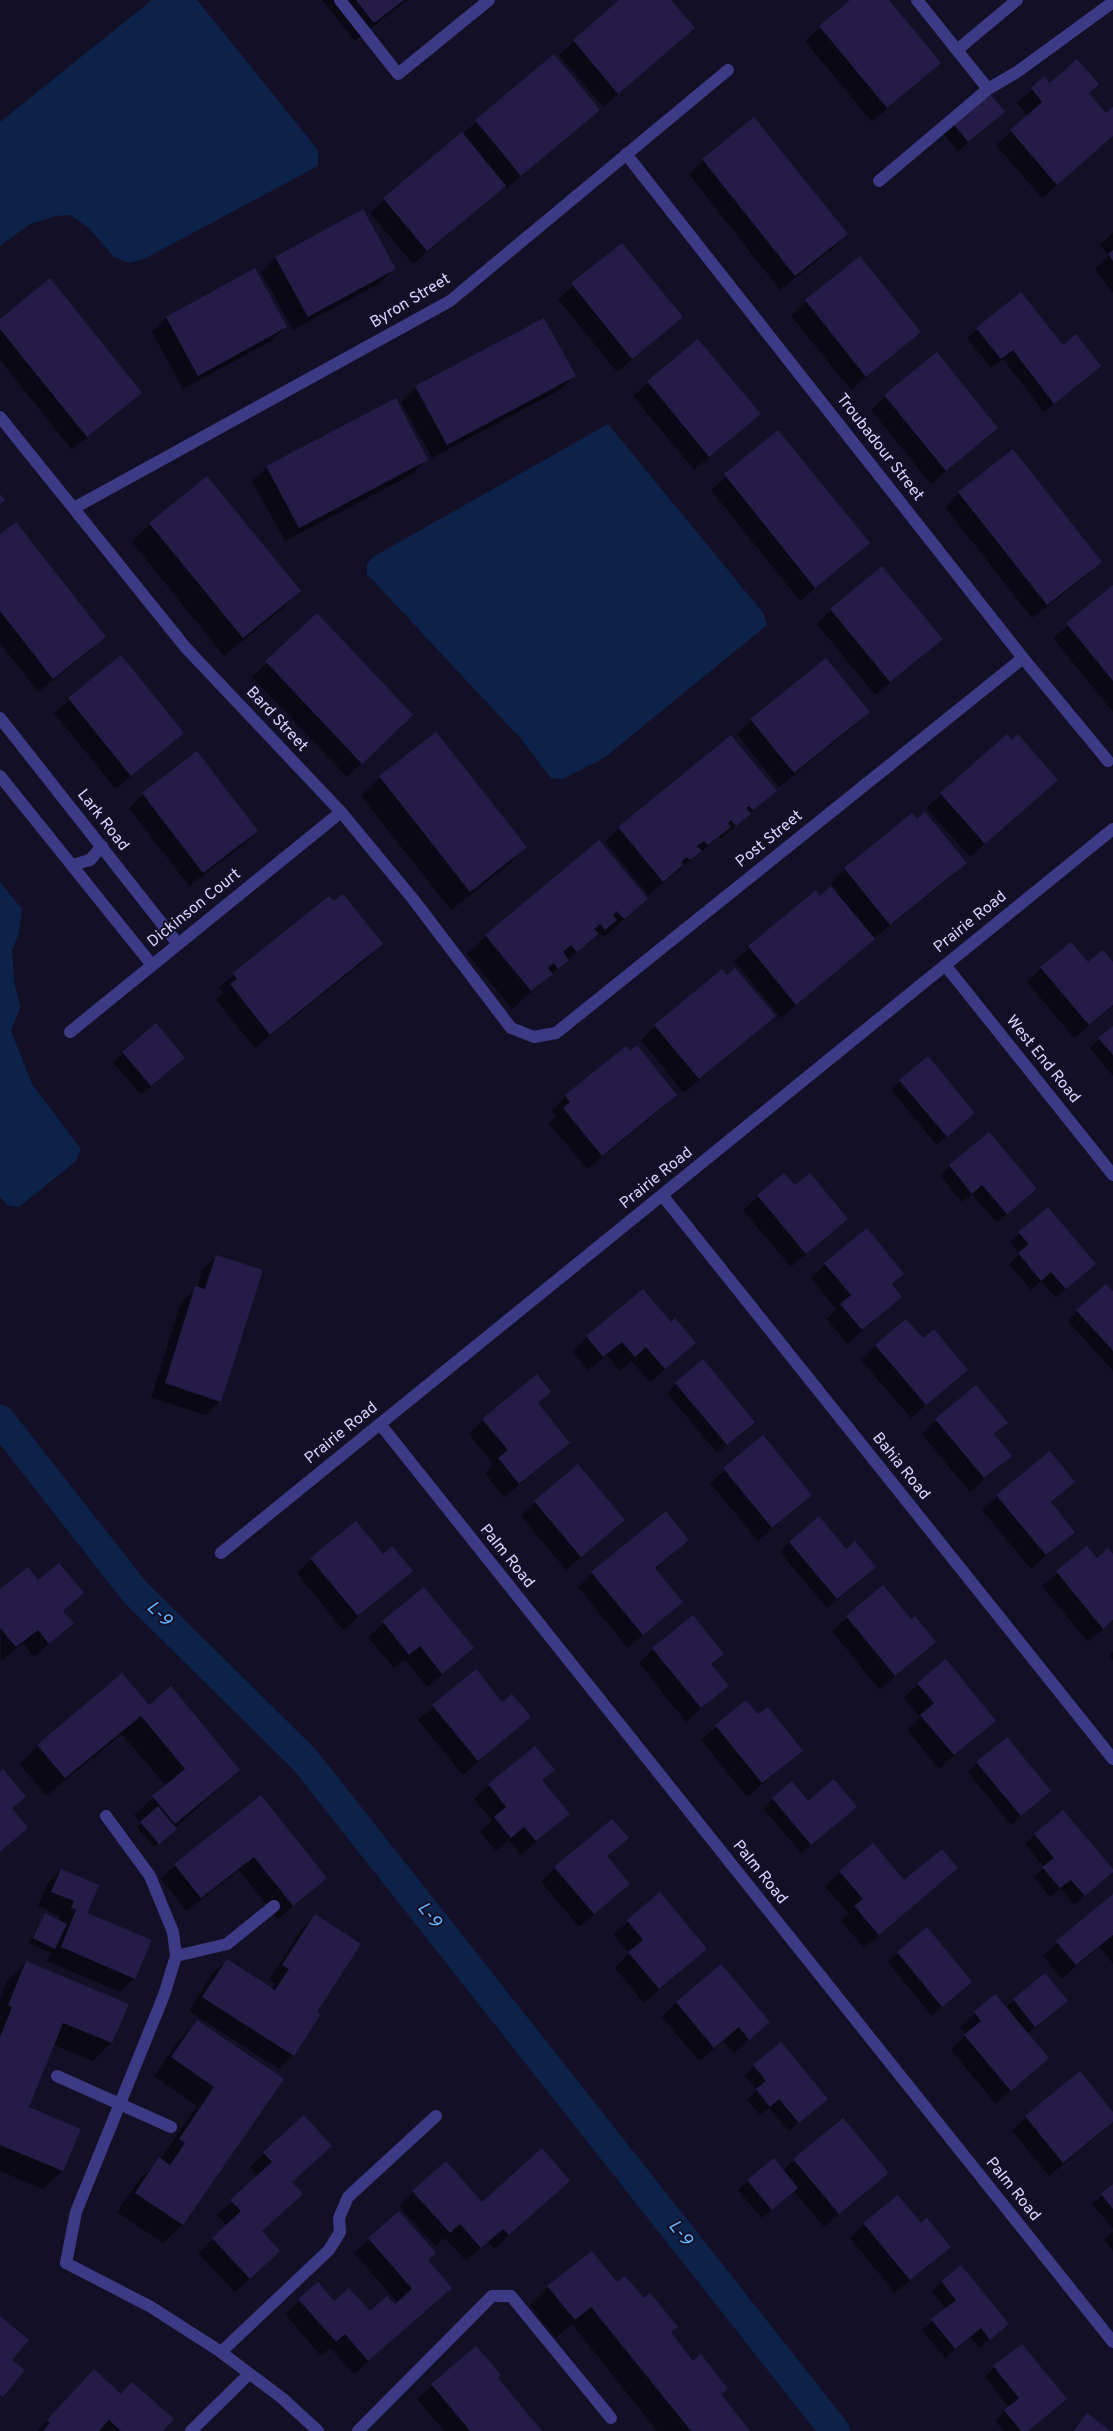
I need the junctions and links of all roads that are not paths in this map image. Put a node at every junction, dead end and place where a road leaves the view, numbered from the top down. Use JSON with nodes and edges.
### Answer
{"nodes":[{"id":1,"x":340,"y":0,"type":"edge"},
{"id":2,"x":489,"y":0,"type":"edge"},
{"id":3,"x":917,"y":0,"type":"edge"},
{"id":4,"x":1017,"y":0,"type":"edge"},
{"id":5,"x":1113,"y":2,"type":"edge"},
{"id":6,"x":957,"y":50,"type":"junction"},
{"id":7,"x":728,"y":70,"type":"dead end"},
{"id":8,"x":988,"y":89,"type":"junction"},
{"id":9,"x":626,"y":154,"type":"junction"},
{"id":10,"x":879,"y":181,"type":"dead end"},
{"id":11,"x":0,"y":417,"type":"edge"},
{"id":12,"x":74,"y":508,"type":"junction"},
{"id":13,"x":1023,"y":658,"type":"junction"},
{"id":14,"x":0,"y":718,"type":"edge"},
{"id":15,"x":1108,"y":761,"type":"dead end"},
{"id":16,"x":0,"y":776,"type":"edge"},
{"id":17,"x":341,"y":812,"type":"junction"},
{"id":18,"x":1113,"y":829,"type":"edge"},
{"id":19,"x":102,"y":846,"type":"junction"},
{"id":20,"x":72,"y":865,"type":"junction"},
{"id":21,"x":178,"y":944,"type":"junction"},
{"id":22,"x":152,"y":965,"type":"junction"},
{"id":23,"x":945,"y":965,"type":"junction"},
{"id":24,"x":70,"y":1032,"type":"dead end"},
{"id":25,"x":534,"y":1036,"type":"joint"},
{"id":26,"x":1113,"y":1175,"type":"edge"},
{"id":27,"x":662,"y":1195,"type":"junction"},
{"id":28,"x":380,"y":1424,"type":"junction"},
{"id":29,"x":220,"y":1553,"type":"dead end"},
{"id":30,"x":1113,"y":1759,"type":"edge"},
{"id":31,"x":106,"y":1816,"type":"dead end"},
{"id":32,"x":274,"y":1906,"type":"dead end"},
{"id":33,"x":176,"y":1956,"type":"junction"},
{"id":34,"x":57,"y":2076,"type":"dead end"},
{"id":35,"x":120,"y":2103,"type":"junction"},
{"id":36,"x":436,"y":2116,"type":"dead end"},
{"id":37,"x":172,"y":2127,"type":"dead end"},
{"id":38,"x":1113,"y":2342,"type":"edge"},
{"id":39,"x":221,"y":2352,"type":"junction"},
{"id":40,"x":249,"y":2374,"type":"junction"},
{"id":41,"x":611,"y":2418,"type":"dead end"},
{"id":42,"x":191,"y":2431,"type":"edge"},
{"id":43,"x":318,"y":2431,"type":"edge"},
{"id":44,"x":358,"y":2431,"type":"edge"}],
"edges":[{"from":1,"to":2,"type":"street"},
{"from":3,"to":6,"type":"street"},
{"from":4,"to":6,"type":"street"},
{"from":5,"to":8,"type":"street"},
{"from":6,"to":8,"type":"street"},
{"from":7,"to":9,"type":"street","name":"Byron Street"},
{"from":8,"to":10,"type":"street"},
{"from":9,"to":12,"type":"street","name":"Byron Street"},
{"from":9,"to":13,"type":"street","name":"Troubadour Street"},
{"from":11,"to":12,"type":"street","name":"Bard Street"},
{"from":12,"to":17,"type":"street","name":"Bard Street"},
{"from":13,"to":15,"type":"street","name":"Troubadour Street"},
{"from":13,"to":25,"type":"street","name":"Post Street"},
{"from":14,"to":19,"type":"street","name":"Lark Road"},
{"from":16,"to":20,"type":"street"},
{"from":17,"to":21,"type":"street","name":"Dickinson Court"},
{"from":17,"to":25,"type":"street","name":"Bard Street"},
{"from":18,"to":23,"type":"street","name":"Prairie Road"},
{"from":19,"to":20,"type":"street"},
{"from":19,"to":21,"type":"street","name":"Lark Road"},
{"from":20,"to":22,"type":"street"},
{"from":21,"to":22,"type":"street","name":"Dickinson Court"},
{"from":22,"to":24,"type":"street","name":"Dickinson Court"},
{"from":23,"to":26,"type":"street","name":"West End Road"},
{"from":23,"to":27,"type":"street","name":"Prairie Road"},
{"from":27,"to":28,"type":"street","name":"Prairie Road"},
{"from":27,"to":30,"type":"street","name":"Bahia Road"},
{"from":28,"to":29,"type":"street","name":"Prairie Road"},
{"from":28,"to":38,"type":"street","name":"Palm Road"},
{"from":31,"to":33,"type":"street"},
{"from":32,"to":33,"type":"street"},
{"from":33,"to":35,"type":"street"},
{"from":34,"to":35,"type":"street"},
{"from":35,"to":37,"type":"street"},
{"from":35,"to":39,"type":"street"},
{"from":36,"to":39,"type":"street"},
{"from":39,"to":40,"type":"street"},
{"from":40,"to":42,"type":"street"},
{"from":40,"to":43,"type":"street"},
{"from":41,"to":44,"type":"street"}]}
